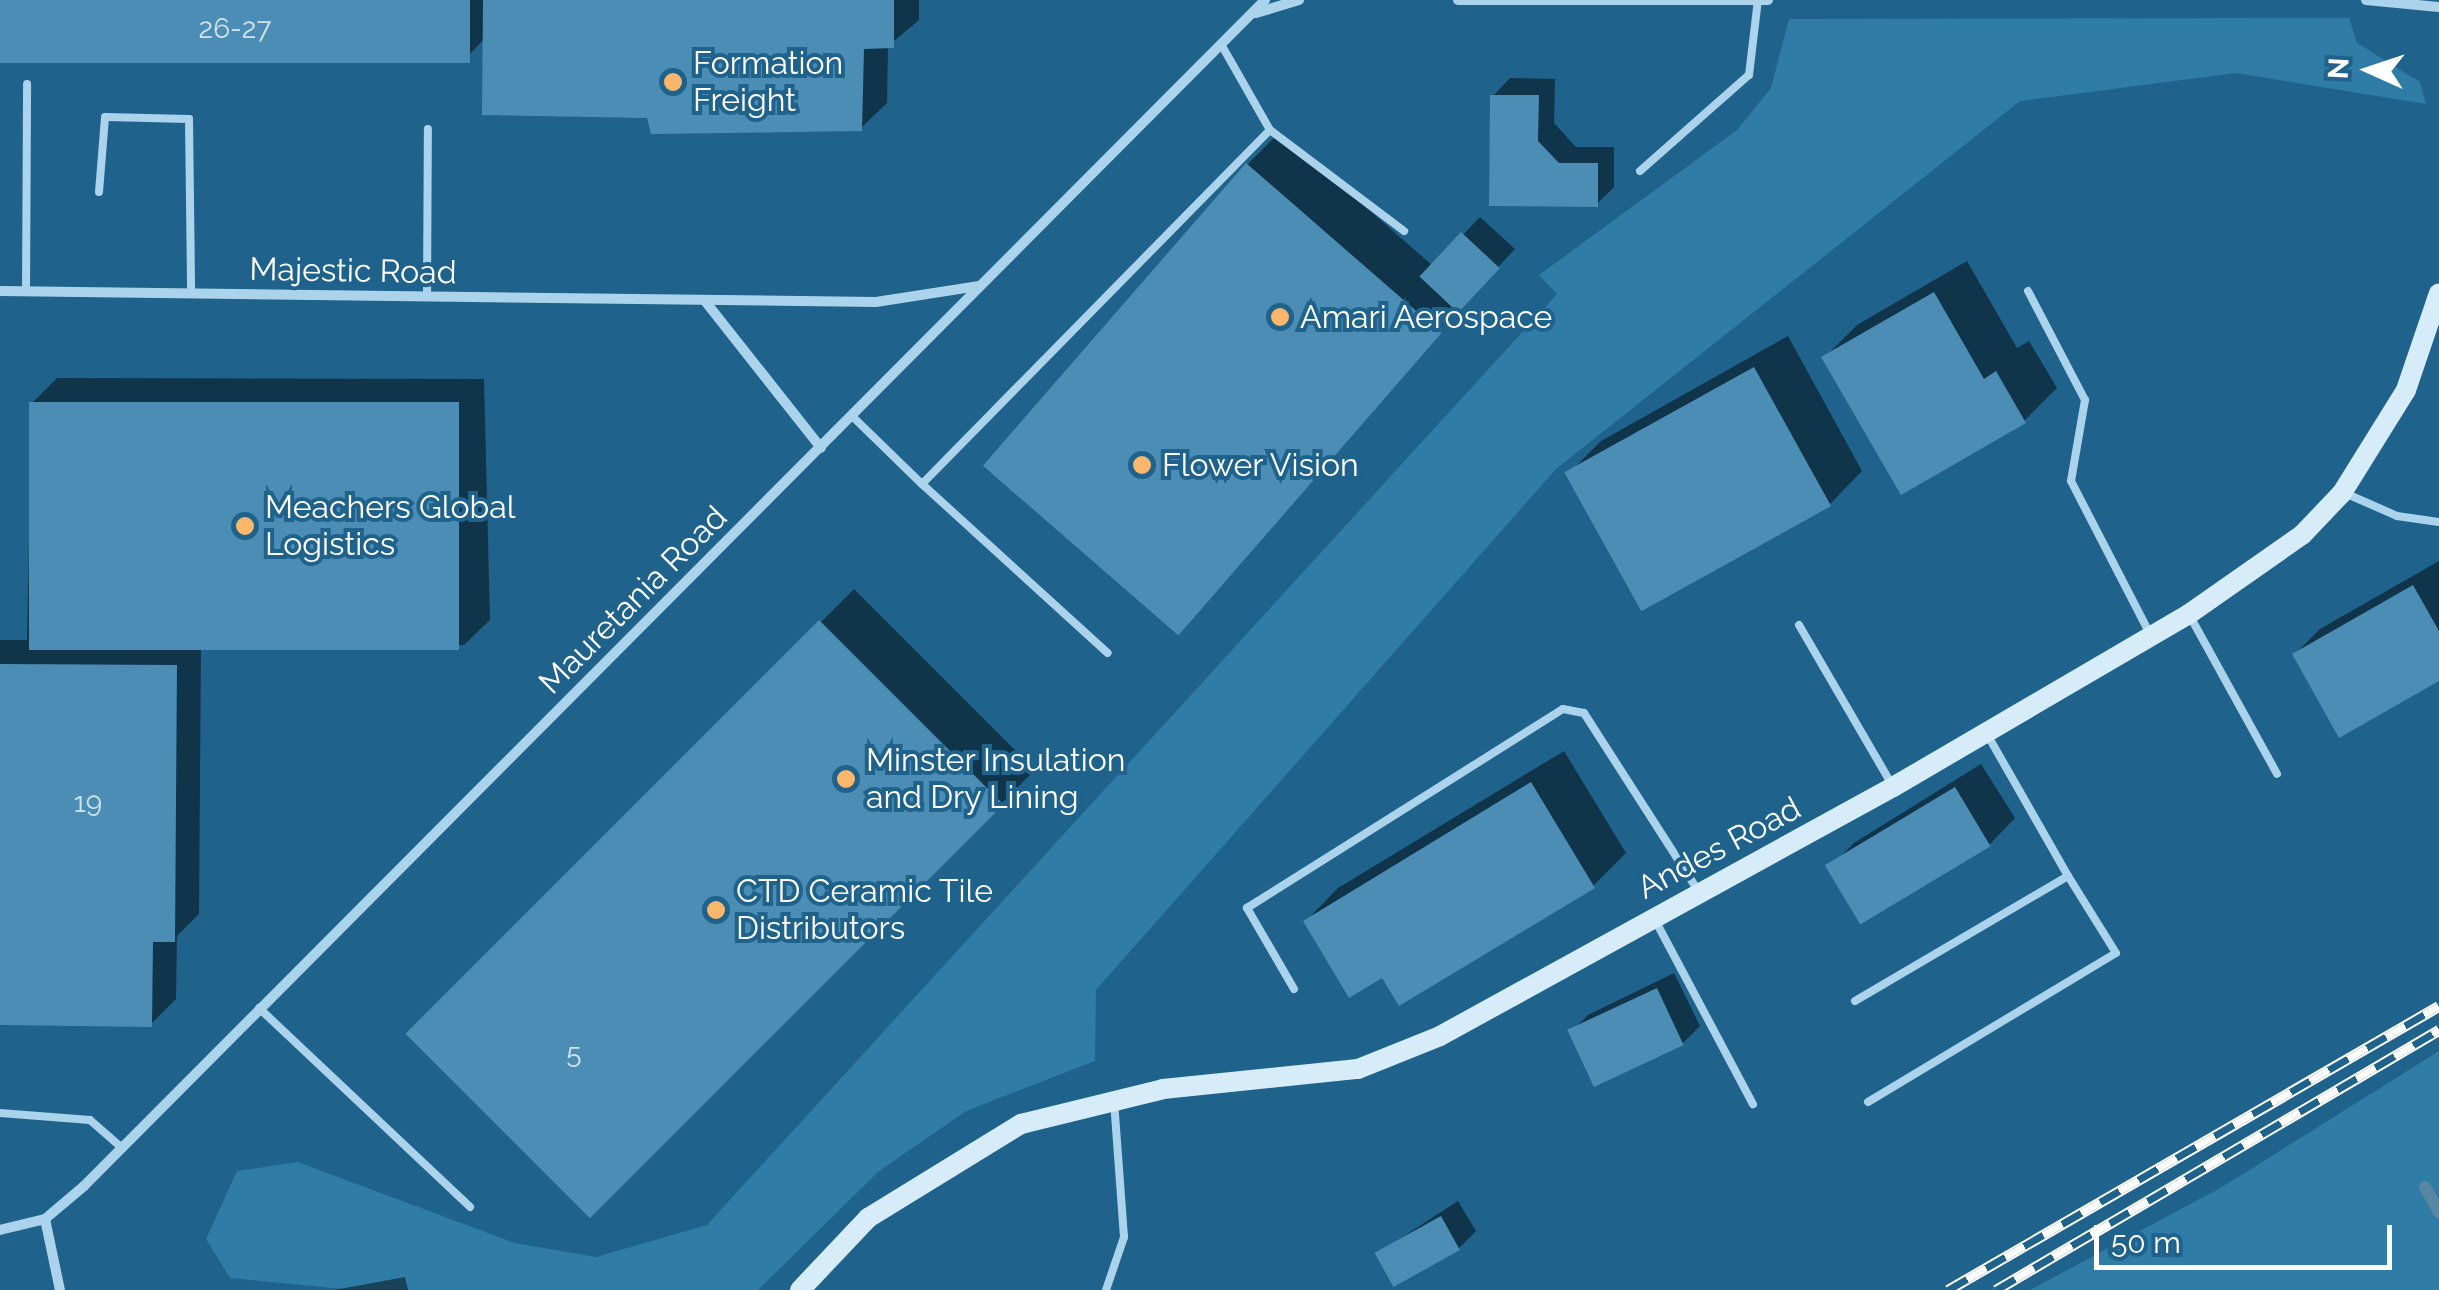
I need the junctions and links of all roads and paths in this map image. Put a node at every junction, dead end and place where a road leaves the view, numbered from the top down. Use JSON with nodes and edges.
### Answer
{"nodes":[{"id":1,"x":1265,"y":0,"type":"edge"},
{"id":2,"x":1299,"y":0,"type":"edge"},
{"id":3,"x":1458,"y":0,"type":"edge"},
{"id":4,"x":1758,"y":0,"type":"edge"},
{"id":5,"x":1768,"y":0,"type":"edge"},
{"id":6,"x":2366,"y":0,"type":"edge"},
{"id":7,"x":2439,"y":8,"type":"edge"},
{"id":8,"x":1255,"y":14,"type":"junction"},
{"id":9,"x":1221,"y":44,"type":"junction"},
{"id":10,"x":28,"y":84,"type":"dead end"},
{"id":11,"x":428,"y":129,"type":"dead end"},
{"id":12,"x":1270,"y":130,"type":"junction"},
{"id":13,"x":1640,"y":172,"type":"dead end"},
{"id":14,"x":100,"y":192,"type":"dead end"},
{"id":15,"x":1404,"y":231,"type":"dead end"},
{"id":16,"x":979,"y":286,"type":"junction"},
{"id":17,"x":0,"y":291,"type":"edge"},
{"id":18,"x":2028,"y":291,"type":"dead end"},
{"id":19,"x":26,"y":292,"type":"junction"},
{"id":20,"x":2439,"y":293,"type":"edge"},
{"id":21,"x":191,"y":294,"type":"junction"},
{"id":22,"x":427,"y":297,"type":"junction"},
{"id":23,"x":706,"y":301,"type":"junction"},
{"id":24,"x":852,"y":416,"type":"junction"},
{"id":25,"x":821,"y":448,"type":"junction"},
{"id":26,"x":922,"y":484,"type":"junction"},
{"id":27,"x":2342,"y":492,"type":"junction"},
{"id":28,"x":2439,"y":522,"type":"edge"},
{"id":29,"x":2189,"y":614,"type":"junction"},
{"id":30,"x":1799,"y":626,"type":"dead end"},
{"id":31,"x":2150,"y":636,"type":"junction"},
{"id":32,"x":1108,"y":653,"type":"dead end"},
{"id":33,"x":1987,"y":734,"type":"junction"},
{"id":34,"x":2277,"y":774,"type":"dead end"},
{"id":35,"x":1893,"y":787,"type":"junction"},
{"id":36,"x":2068,"y":876,"type":"junction"},
{"id":37,"x":1699,"y":892,"type":"junction"},
{"id":38,"x":1654,"y":916,"type":"junction"},
{"id":39,"x":1294,"y":989,"type":"dead end"},
{"id":40,"x":1855,"y":1001,"type":"dead end"},
{"id":41,"x":260,"y":1008,"type":"junction"},
{"id":42,"x":1113,"y":1098,"type":"junction"},
{"id":43,"x":1868,"y":1102,"type":"dead end"},
{"id":44,"x":1753,"y":1104,"type":"dead end"},
{"id":45,"x":0,"y":1113,"type":"edge"},
{"id":46,"x":122,"y":1148,"type":"junction"},
{"id":47,"x":470,"y":1207,"type":"dead end"},
{"id":48,"x":45,"y":1220,"type":"junction"},
{"id":49,"x":0,"y":1230,"type":"edge"},
{"id":50,"x":60,"y":1290,"type":"edge"},
{"id":51,"x":800,"y":1290,"type":"edge"},
{"id":52,"x":1106,"y":1290,"type":"edge"}],
"edges":[{"from":1,"to":8,"type":"street","name":"Mauretania Road"},
{"from":2,"to":8,"type":"street","name":"Mauretania Road"},
{"from":3,"to":4,"type":"street"},
{"from":4,"to":5,"type":"street"},
{"from":4,"to":13,"type":"lane"},
{"from":6,"to":7,"type":"street"},
{"from":8,"to":9,"type":"street","name":"Mauretania Road"},
{"from":9,"to":12,"type":"lane"},
{"from":9,"to":16,"type":"street","name":"Mauretania Road"},
{"from":10,"to":19,"type":"lane"},
{"from":11,"to":22,"type":"lane"},
{"from":12,"to":15,"type":"lane"},
{"from":12,"to":26,"type":"lane"},
{"from":14,"to":21,"type":"lane"},
{"from":16,"to":23,"type":"street","name":"Majestic Road"},
{"from":16,"to":24,"type":"street","name":"Mauretania Road"},
{"from":17,"to":19,"type":"street","name":"Majestic Road"},
{"from":18,"to":31,"type":"lane"},
{"from":19,"to":21,"type":"street","name":"Majestic Road"},
{"from":20,"to":27,"type":"street","name":"Andes Road"},
{"from":21,"to":22,"type":"street","name":"Majestic Road"},
{"from":22,"to":23,"type":"street","name":"Majestic Road"},
{"from":23,"to":25,"type":"street"},
{"from":24,"to":25,"type":"street","name":"Mauretania Road"},
{"from":24,"to":26,"type":"lane"},
{"from":25,"to":41,"type":"street","name":"Mauretania Road"},
{"from":26,"to":32,"type":"lane"},
{"from":27,"to":28,"type":"lane"},
{"from":27,"to":29,"type":"street","name":"Andes Road"},
{"from":29,"to":31,"type":"street","name":"Andes Road"},
{"from":29,"to":34,"type":"lane"},
{"from":30,"to":35,"type":"lane"},
{"from":31,"to":33,"type":"street","name":"Andes Road"},
{"from":33,"to":35,"type":"street","name":"Andes Road"},
{"from":33,"to":36,"type":"lane"},
{"from":35,"to":37,"type":"street","name":"Andes Road"},
{"from":36,"to":40,"type":"lane"},
{"from":36,"to":43,"type":"lane"},
{"from":37,"to":38,"type":"street","name":"Andes Road"},
{"from":37,"to":39,"type":"lane"},
{"from":38,"to":42,"type":"street","name":"Andes Road"},
{"from":38,"to":44,"type":"lane"},
{"from":41,"to":46,"type":"street","name":"Mauretania Road"},
{"from":41,"to":47,"type":"lane"},
{"from":42,"to":51,"type":"street","name":"Andes Road"},
{"from":42,"to":52,"type":"lane"},
{"from":45,"to":46,"type":"lane"},
{"from":46,"to":48,"type":"street","name":"Mauretania Road"},
{"from":48,"to":49,"type":"street"},
{"from":48,"to":50,"type":"street"}]}
